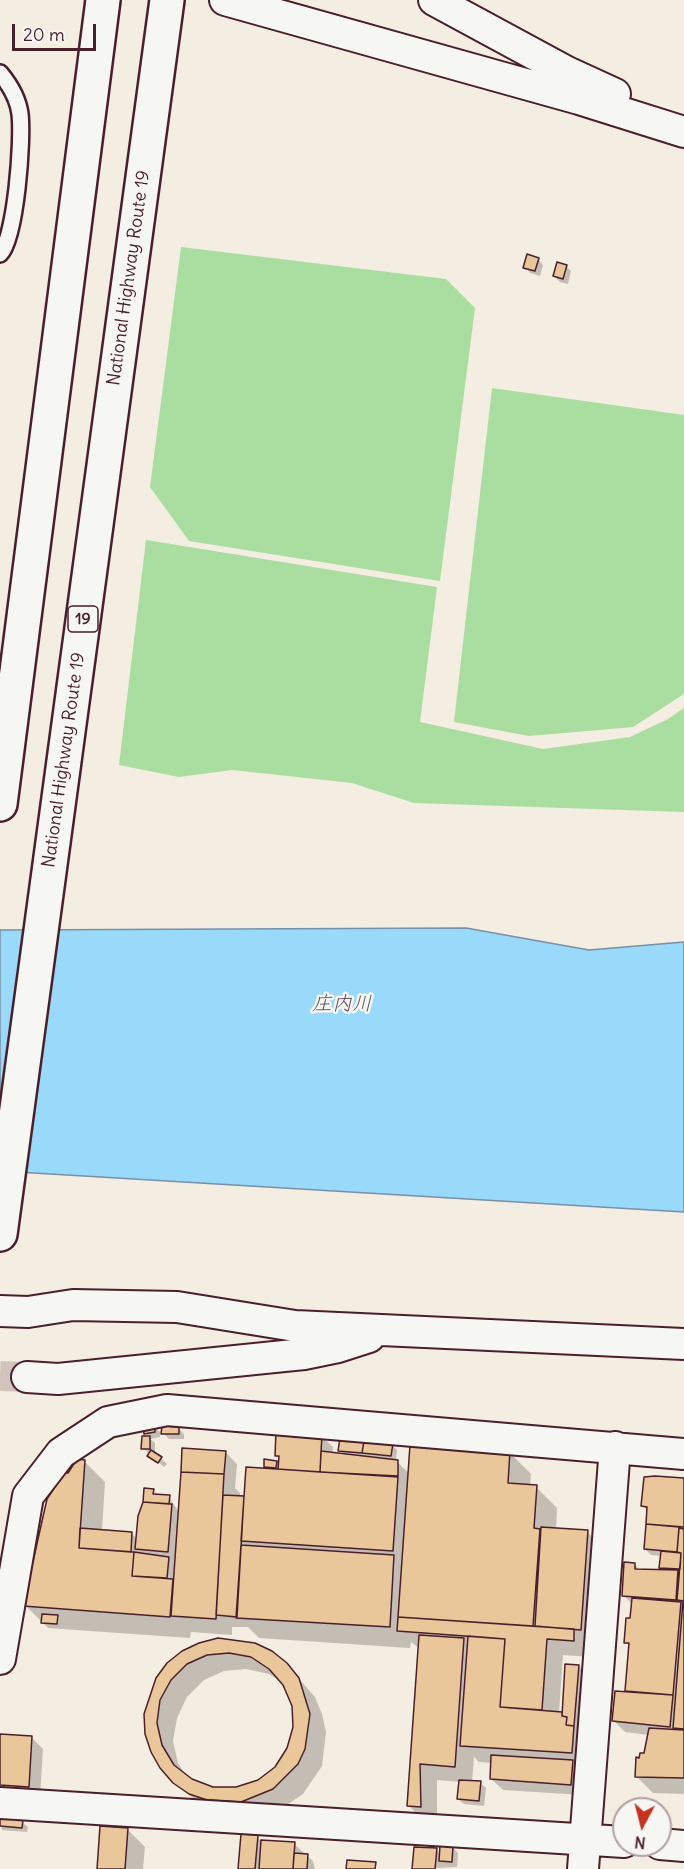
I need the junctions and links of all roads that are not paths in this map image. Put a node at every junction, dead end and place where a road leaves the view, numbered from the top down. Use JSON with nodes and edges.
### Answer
{"nodes":[{"id":1,"x":103,"y":0,"type":"edge"},
{"id":2,"x":225,"y":0,"type":"edge"},
{"id":3,"x":434,"y":0,"type":"edge"},
{"id":4,"x":167,"y":2,"type":"edge"},
{"id":5,"x":0,"y":73,"type":"edge"},
{"id":6,"x":684,"y":127,"type":"edge"},
{"id":7,"x":684,"y":132,"type":"edge"},
{"id":8,"x":0,"y":254,"type":"edge"},
{"id":9,"x":0,"y":804,"type":"edge"},
{"id":10,"x":0,"y":1234,"type":"edge"},
{"id":11,"x":0,"y":1311,"type":"edge"},
{"id":12,"x":386,"y":1331,"type":"junction"},
{"id":13,"x":684,"y":1344,"type":"edge"},
{"id":14,"x":27,"y":1377,"type":"tunnel mouth"},
{"id":15,"x":615,"y":1447,"type":"junction"},
{"id":16,"x":684,"y":1454,"type":"edge"},
{"id":17,"x":0,"y":1659,"type":"edge"},
{"id":18,"x":0,"y":1803,"type":"edge"},
{"id":19,"x":585,"y":1839,"type":"junction"},
{"id":20,"x":612,"y":1841,"type":"edge"},
{"id":21,"x":583,"y":1869,"type":"edge"}],
"edges":[{"from":1,"to":9,"type":"highway"},
{"from":2,"to":7,"type":"street"},
{"from":3,"to":6,"type":"street"},
{"from":4,"to":10,"type":"highway","name":"National Highway Route 19","number":"19"},
{"from":5,"to":8,"type":"lane"},
{"from":11,"to":12,"type":"street"},
{"from":12,"to":13,"type":"street"},
{"from":12,"to":14,"type":"street"},
{"from":15,"to":16,"type":"street"},
{"from":15,"to":17,"type":"street"},
{"from":15,"to":19,"type":"street"},
{"from":18,"to":19,"type":"street"},
{"from":19,"to":20,"type":"street"},
{"from":19,"to":21,"type":"street"}]}
